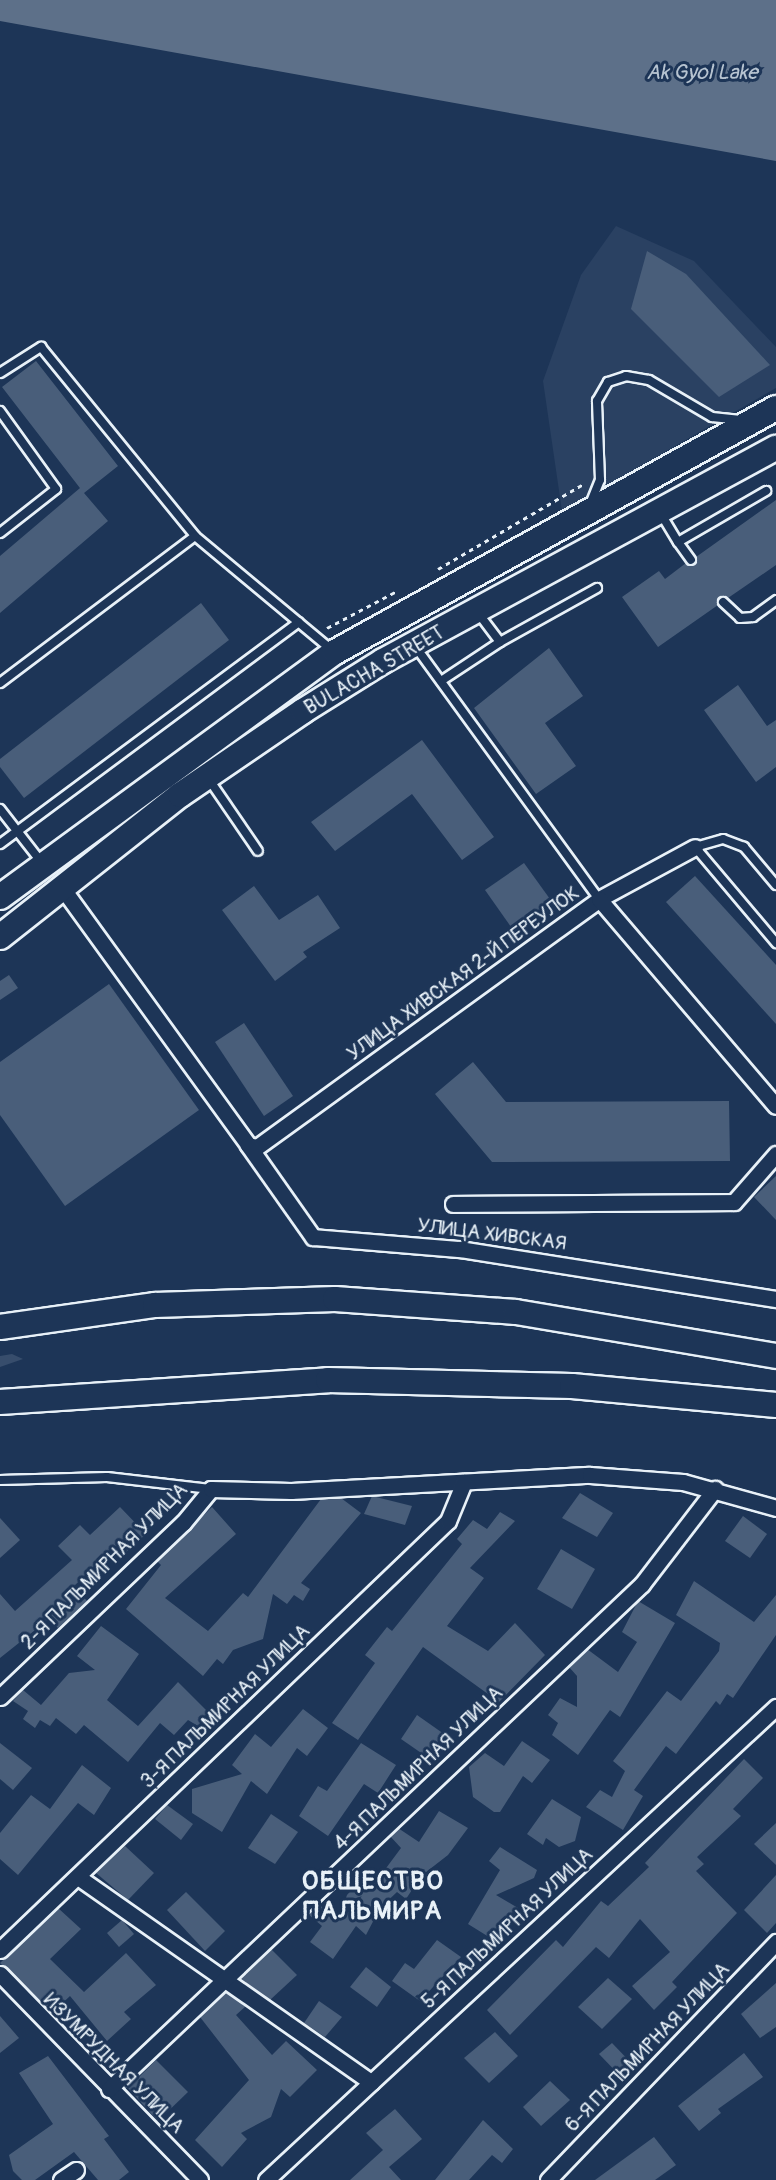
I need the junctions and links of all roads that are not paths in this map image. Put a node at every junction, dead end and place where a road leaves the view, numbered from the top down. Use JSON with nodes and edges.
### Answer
{"nodes":[{"id":1,"x":0,"y":373,"type":"edge"},
{"id":2,"x":776,"y":408,"type":"edge"},
{"id":3,"x":0,"y":411,"type":"edge"},
{"id":4,"x":751,"y":421,"type":"junction"},
{"id":5,"x":776,"y":448,"type":"edge"},
{"id":6,"x":766,"y":490,"type":"dead end"},
{"id":7,"x":658,"y":511,"type":"junction"},
{"id":8,"x":581,"y":516,"type":"junction"},
{"id":9,"x":0,"y":533,"type":"edge"},
{"id":10,"x":195,"y":536,"type":"junction"},
{"id":11,"x":678,"y":542,"type":"junction"},
{"id":12,"x":691,"y":560,"type":"dead end"},
{"id":13,"x":597,"y":588,"type":"dead end"},
{"id":14,"x":776,"y":600,"type":"edge"},
{"id":15,"x":723,"y":602,"type":"dead end"},
{"id":16,"x":476,"y":610,"type":"junction"},
{"id":17,"x":299,"y":622,"type":"junction"},
{"id":18,"x":500,"y":642,"type":"junction"},
{"id":19,"x":415,"y":645,"type":"junction"},
{"id":20,"x":335,"y":652,"type":"junction"},
{"id":21,"x":441,"y":681,"type":"junction"},
{"id":22,"x":0,"y":683,"type":"edge"},
{"id":23,"x":207,"y":777,"type":"junction"},
{"id":24,"x":0,"y":809,"type":"edge"},
{"id":25,"x":17,"y":831,"type":"junction"},
{"id":26,"x":0,"y":844,"type":"edge"},
{"id":27,"x":695,"y":847,"type":"junction"},
{"id":28,"x":258,"y":851,"type":"dead end"},
{"id":29,"x":43,"y":864,"type":"junction"},
{"id":30,"x":776,"y":885,"type":"edge"},
{"id":31,"x":63,"y":889,"type":"junction"},
{"id":32,"x":0,"y":897,"type":"edge"},
{"id":33,"x":599,"y":899,"type":"junction"},
{"id":34,"x":0,"y":937,"type":"edge"},
{"id":35,"x":776,"y":943,"type":"edge"},
{"id":36,"x":776,"y":1106,"type":"edge"},
{"id":37,"x":255,"y":1146,"type":"junction"},
{"id":38,"x":776,"y":1154,"type":"edge"},
{"id":39,"x":453,"y":1204,"type":"dead end"},
{"id":40,"x":776,"y":1299,"type":"edge"},
{"id":41,"x":0,"y":1327,"type":"edge"},
{"id":42,"x":776,"y":1356,"type":"edge"},
{"id":43,"x":0,"y":1402,"type":"edge"},
{"id":44,"x":776,"y":1404,"type":"edge"},
{"id":45,"x":0,"y":1480,"type":"edge"},
{"id":46,"x":464,"y":1482,"type":"junction"},
{"id":47,"x":211,"y":1489,"type":"junction"},
{"id":48,"x":715,"y":1489,"type":"junction"},
{"id":49,"x":776,"y":1508,"type":"edge"},
{"id":50,"x":0,"y":1697,"type":"edge"},
{"id":51,"x":776,"y":1707,"type":"edge"},
{"id":52,"x":78,"y":1877,"type":"junction"},
{"id":53,"x":776,"y":1942,"type":"edge"},
{"id":54,"x":0,"y":1950,"type":"edge"},
{"id":55,"x":0,"y":1974,"type":"edge"},
{"id":56,"x":226,"y":1979,"type":"junction"},
{"id":57,"x":371,"y":2082,"type":"junction"},
{"id":58,"x":109,"y":2089,"type":"junction"},
{"id":59,"x":76,"y":2170,"type":"dead end"},
{"id":60,"x":61,"y":2180,"type":"edge"},
{"id":61,"x":200,"y":2180,"type":"edge"},
{"id":62,"x":266,"y":2180,"type":"edge"},
{"id":63,"x":548,"y":2180,"type":"edge"}],
"edges":[{"from":1,"to":10,"type":"lane"},
{"from":2,"to":4,"type":"main road","name":"BULACHA STREET"},
{"from":3,"to":9,"type":"lane"},
{"from":4,"to":8,"type":"main road","name":"BULACHA STREET"},
{"from":4,"to":8,"type":"lane"},
{"from":5,"to":7,"type":"main road","name":"BULACHA STREET"},
{"from":6,"to":11,"type":"lane"},
{"from":7,"to":11,"type":"lane"},
{"from":7,"to":16,"type":"main road","name":"BULACHA STREET"},
{"from":8,"to":20,"type":"main road","name":"BULACHA STREET"},
{"from":10,"to":17,"type":"lane"},
{"from":10,"to":22,"type":"lane"},
{"from":11,"to":12,"type":"lane"},
{"from":13,"to":18,"type":"lane"},
{"from":14,"to":15,"type":"lane"},
{"from":16,"to":18,"type":"lane"},
{"from":16,"to":19,"type":"main road","name":"BULACHA STREET"},
{"from":17,"to":20,"type":"lane"},
{"from":17,"to":25,"type":"lane"},
{"from":18,"to":21,"type":"lane"},
{"from":19,"to":21,"type":"lane"},
{"from":19,"to":23,"type":"main road","name":"BULACHA STREET"},
{"from":20,"to":29,"type":"main road","name":"BULACHA STREET"},
{"from":21,"to":33,"type":"lane"},
{"from":23,"to":28,"type":"lane"},
{"from":23,"to":31,"type":"main road","name":"BULACHA STREET"},
{"from":24,"to":25,"type":"lane"},
{"from":25,"to":26,"type":"lane"},
{"from":25,"to":29,"type":"lane"},
{"from":27,"to":30,"type":"lane"},
{"from":27,"to":33,"type":"street","name":"УЛИЦА ХИВСКАЯ 2-Й ПЕРЕУЛОК"},
{"from":27,"to":35,"type":"lane"},
{"from":29,"to":31,"type":"main road"},
{"from":29,"to":32,"type":"main road","name":"BULACHA STREET"},
{"from":31,"to":34,"type":"main road","name":"BULACHA STREET"},
{"from":31,"to":37,"type":"street","name":"УЛИЦА ХИВСКАЯ"},
{"from":33,"to":36,"type":"street"},
{"from":33,"to":37,"type":"street","name":"УЛИЦА ХИВСКАЯ 2-Й ПЕРЕУЛОК"},
{"from":37,"to":40,"type":"street","name":"УЛИЦА ХИВСКАЯ"},
{"from":38,"to":39,"type":"street"},
{"from":41,"to":42,"type":"main road"},
{"from":43,"to":44,"type":"main road"},
{"from":45,"to":47,"type":"lane"},
{"from":46,"to":47,"type":"street"},
{"from":46,"to":48,"type":"street"},
{"from":46,"to":52,"type":"street","name":"3-Я ПАЛЬМИРНАЯ УЛИЦА"},
{"from":47,"to":50,"type":"street","name":"2-Я ПАЛЬМИРНАЯ УЛИЦА"},
{"from":48,"to":49,"type":"street"},
{"from":48,"to":56,"type":"street","name":"4-Я ПАЛЬМИРНАЯ УЛИЦА"},
{"from":51,"to":57,"type":"street","name":"5-Я ПАЛЬМИРНАЯ УЛИЦА"},
{"from":52,"to":54,"type":"street","name":"3-Я ПАЛЬМИРНАЯ УЛИЦА"},
{"from":52,"to":56,"type":"street"},
{"from":53,"to":63,"type":"street","name":"6-Я ПАЛЬМИРНАЯ УЛИЦА"},
{"from":55,"to":58,"type":"street","name":"ИЗУМРУДНАЯ УЛИЦА"},
{"from":56,"to":57,"type":"street"},
{"from":56,"to":58,"type":"street","name":"4-Я ПАЛЬМИРНАЯ УЛИЦА"},
{"from":57,"to":62,"type":"street","name":"5-Я ПАЛЬМИРНАЯ УЛИЦА"},
{"from":58,"to":61,"type":"street","name":"ИЗУМРУДНАЯ УЛИЦА"},
{"from":59,"to":60,"type":"street"}]}
